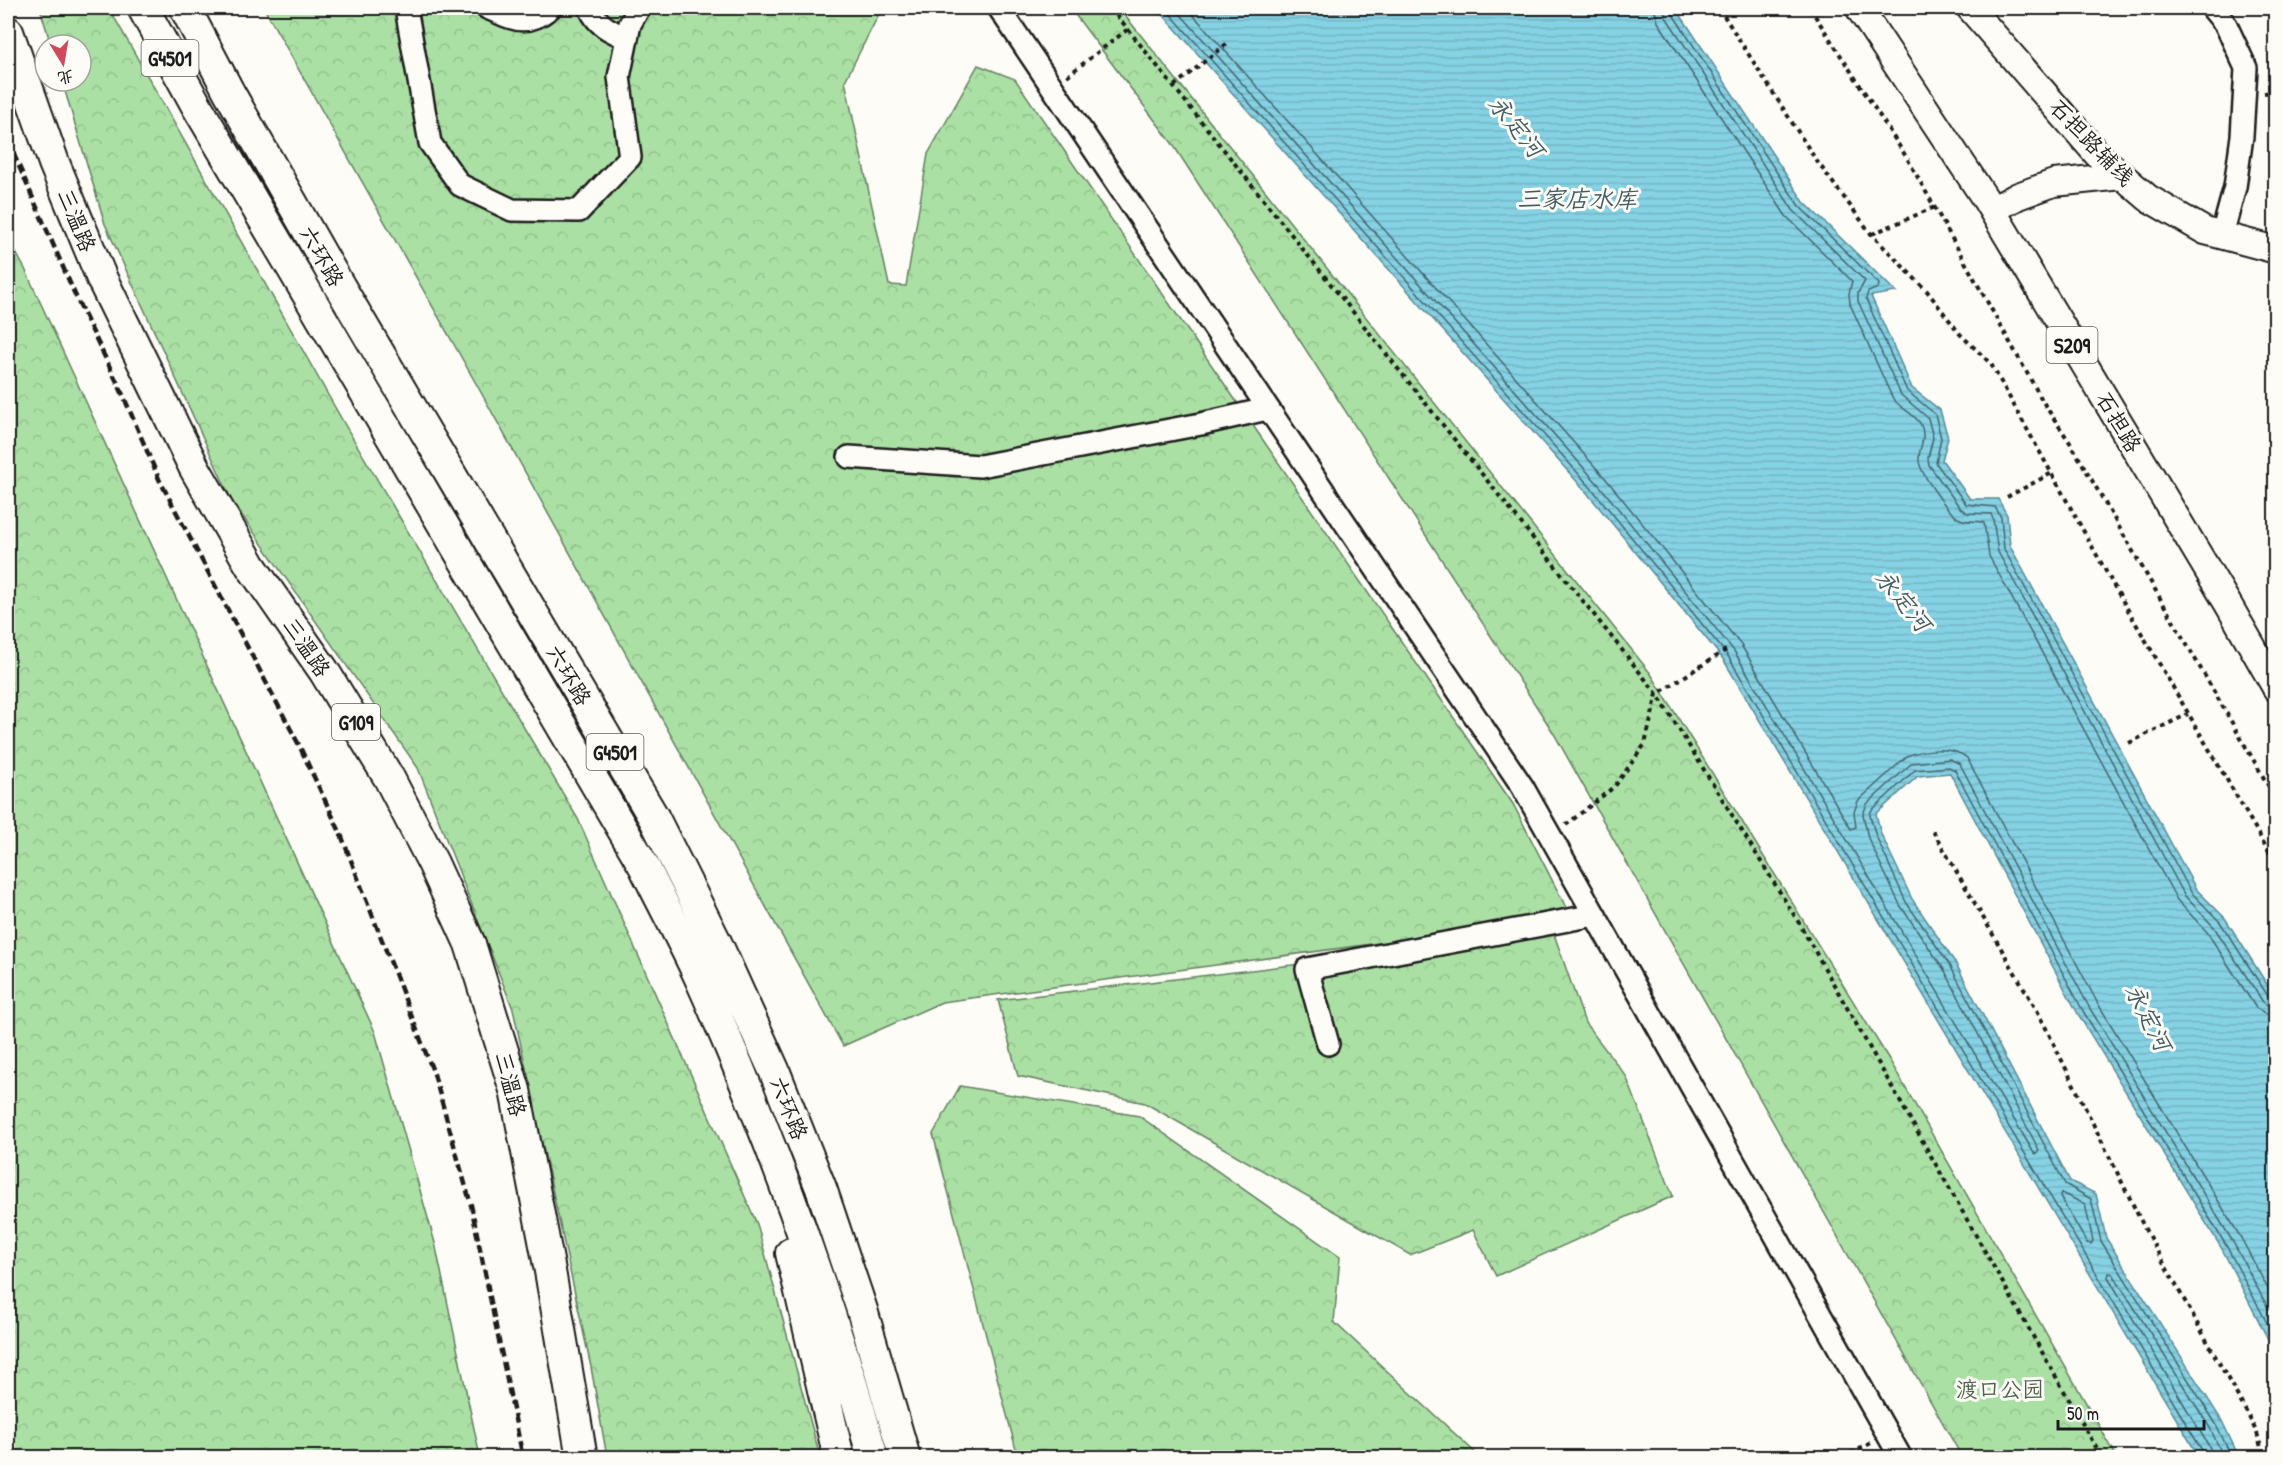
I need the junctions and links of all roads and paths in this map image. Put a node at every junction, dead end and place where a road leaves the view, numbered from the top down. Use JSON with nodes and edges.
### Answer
{"nodes":[{"id":1,"x":143,"y":8,"type":"edge"},
{"id":2,"x":185,"y":8,"type":"edge"},
{"id":3,"x":406,"y":8,"type":"edge"},
{"id":4,"x":487,"y":8,"type":"edge"},
{"id":5,"x":550,"y":8,"type":"edge"},
{"id":6,"x":590,"y":8,"type":"edge"},
{"id":7,"x":639,"y":8,"type":"edge"},
{"id":8,"x":999,"y":8,"type":"edge"},
{"id":9,"x":1111,"y":8,"type":"edge"},
{"id":10,"x":1719,"y":8,"type":"edge"},
{"id":11,"x":1810,"y":8,"type":"edge"},
{"id":12,"x":1859,"y":8,"type":"edge"},
{"id":13,"x":1970,"y":8,"type":"edge"},
{"id":14,"x":2212,"y":8,"type":"edge"},
{"id":15,"x":1128,"y":29,"type":"junction"},
{"id":16,"x":8,"y":32,"type":"edge"},
{"id":17,"x":627,"y":38,"type":"junction"},
{"id":18,"x":1230,"y":41,"type":"dead end"},
{"id":19,"x":1174,"y":86,"type":"junction"},
{"id":20,"x":1053,"y":87,"type":"junction"},
{"id":21,"x":2122,"y":176,"type":"junction"},
{"id":22,"x":1935,"y":207,"type":"junction"},
{"id":23,"x":1992,"y":210,"type":"junction"},
{"id":24,"x":1872,"y":235,"type":"junction"},
{"id":25,"x":2222,"y":235,"type":"junction"},
{"id":26,"x":2276,"y":250,"type":"edge"},
{"id":27,"x":1267,"y":409,"type":"junction"},
{"id":28,"x":849,"y":457,"type":"dead end"},
{"id":29,"x":2052,"y":473,"type":"junction"},
{"id":30,"x":2007,"y":497,"type":"dead end"},
{"id":31,"x":1726,"y":650,"type":"dead end"},
{"id":32,"x":2276,"y":688,"type":"edge"},
{"id":33,"x":1657,"y":694,"type":"junction"},
{"id":34,"x":2188,"y":714,"type":"junction"},
{"id":35,"x":2129,"y":743,"type":"dead end"},
{"id":36,"x":2276,"y":799,"type":"edge"},
{"id":37,"x":1933,"y":831,"type":"dead end"},
{"id":38,"x":1550,"y":835,"type":"junction"},
{"id":39,"x":2276,"y":864,"type":"edge"},
{"id":40,"x":1595,"y":915,"type":"junction"},
{"id":41,"x":1328,"y":1044,"type":"dead end"},
{"id":42,"x":753,"y":1101,"type":"junction"},
{"id":43,"x":1887,"y":1434,"type":"junction"},
{"id":44,"x":582,"y":1458,"type":"edge"},
{"id":45,"x":839,"y":1458,"type":"edge"},
{"id":46,"x":873,"y":1458,"type":"edge"},
{"id":47,"x":907,"y":1458,"type":"edge"},
{"id":48,"x":1843,"y":1458,"type":"edge"},
{"id":49,"x":1901,"y":1458,"type":"edge"},
{"id":50,"x":2102,"y":1458,"type":"edge"},
{"id":51,"x":2264,"y":1458,"type":"edge"}],
"edges":[{"from":1,"to":42,"type":"highway","name":"六环路","number":"G4501"},
{"from":2,"to":47,"type":"highway","name":"六环路","number":"G4501"},
{"from":3,"to":17,"type":"street"},
{"from":4,"to":5,"type":"street"},
{"from":6,"to":17,"type":"street"},
{"from":7,"to":17,"type":"street"},
{"from":8,"to":20,"type":"street"},
{"from":9,"to":15,"type":"path"},
{"from":10,"to":24,"type":"path"},
{"from":11,"to":22,"type":"path"},
{"from":12,"to":23,"type":"main road","name":"石担路","number":"S209"},
{"from":13,"to":21,"type":"main road","name":"石担路辅线"},
{"from":14,"to":25,"type":"street"},
{"from":15,"to":19,"type":"path"},
{"from":15,"to":20,"type":"path"},
{"from":16,"to":44,"type":"highway","name":"三温路","number":"G109"},
{"from":18,"to":19,"type":"path"},
{"from":19,"to":33,"type":"path"},
{"from":20,"to":27,"type":"street"},
{"from":21,"to":23,"type":"main road"},
{"from":21,"to":25,"type":"main road","name":"石担路辅线"},
{"from":22,"to":24,"type":"path"},
{"from":22,"to":36,"type":"path"},
{"from":23,"to":32,"type":"main road","name":"石担路","number":"S209"},
{"from":24,"to":29,"type":"path"},
{"from":25,"to":26,"type":"main road","name":"石担路辅线"},
{"from":27,"to":28,"type":"street"},
{"from":27,"to":38,"type":"street"},
{"from":29,"to":30,"type":"path"},
{"from":29,"to":34,"type":"path"},
{"from":31,"to":33,"type":"path"},
{"from":33,"to":38,"type":"path"},
{"from":33,"to":50,"type":"path"},
{"from":34,"to":35,"type":"path"},
{"from":34,"to":39,"type":"path"},
{"from":37,"to":51,"type":"path"},
{"from":38,"to":40,"type":"street"},
{"from":40,"to":41,"type":"street"},
{"from":40,"to":43,"type":"street"},
{"from":42,"to":45,"type":"highway"},
{"from":42,"to":46,"type":"highway","name":"六环路","number":"G4501"},
{"from":43,"to":48,"type":"path"},
{"from":43,"to":49,"type":"street"}]}
